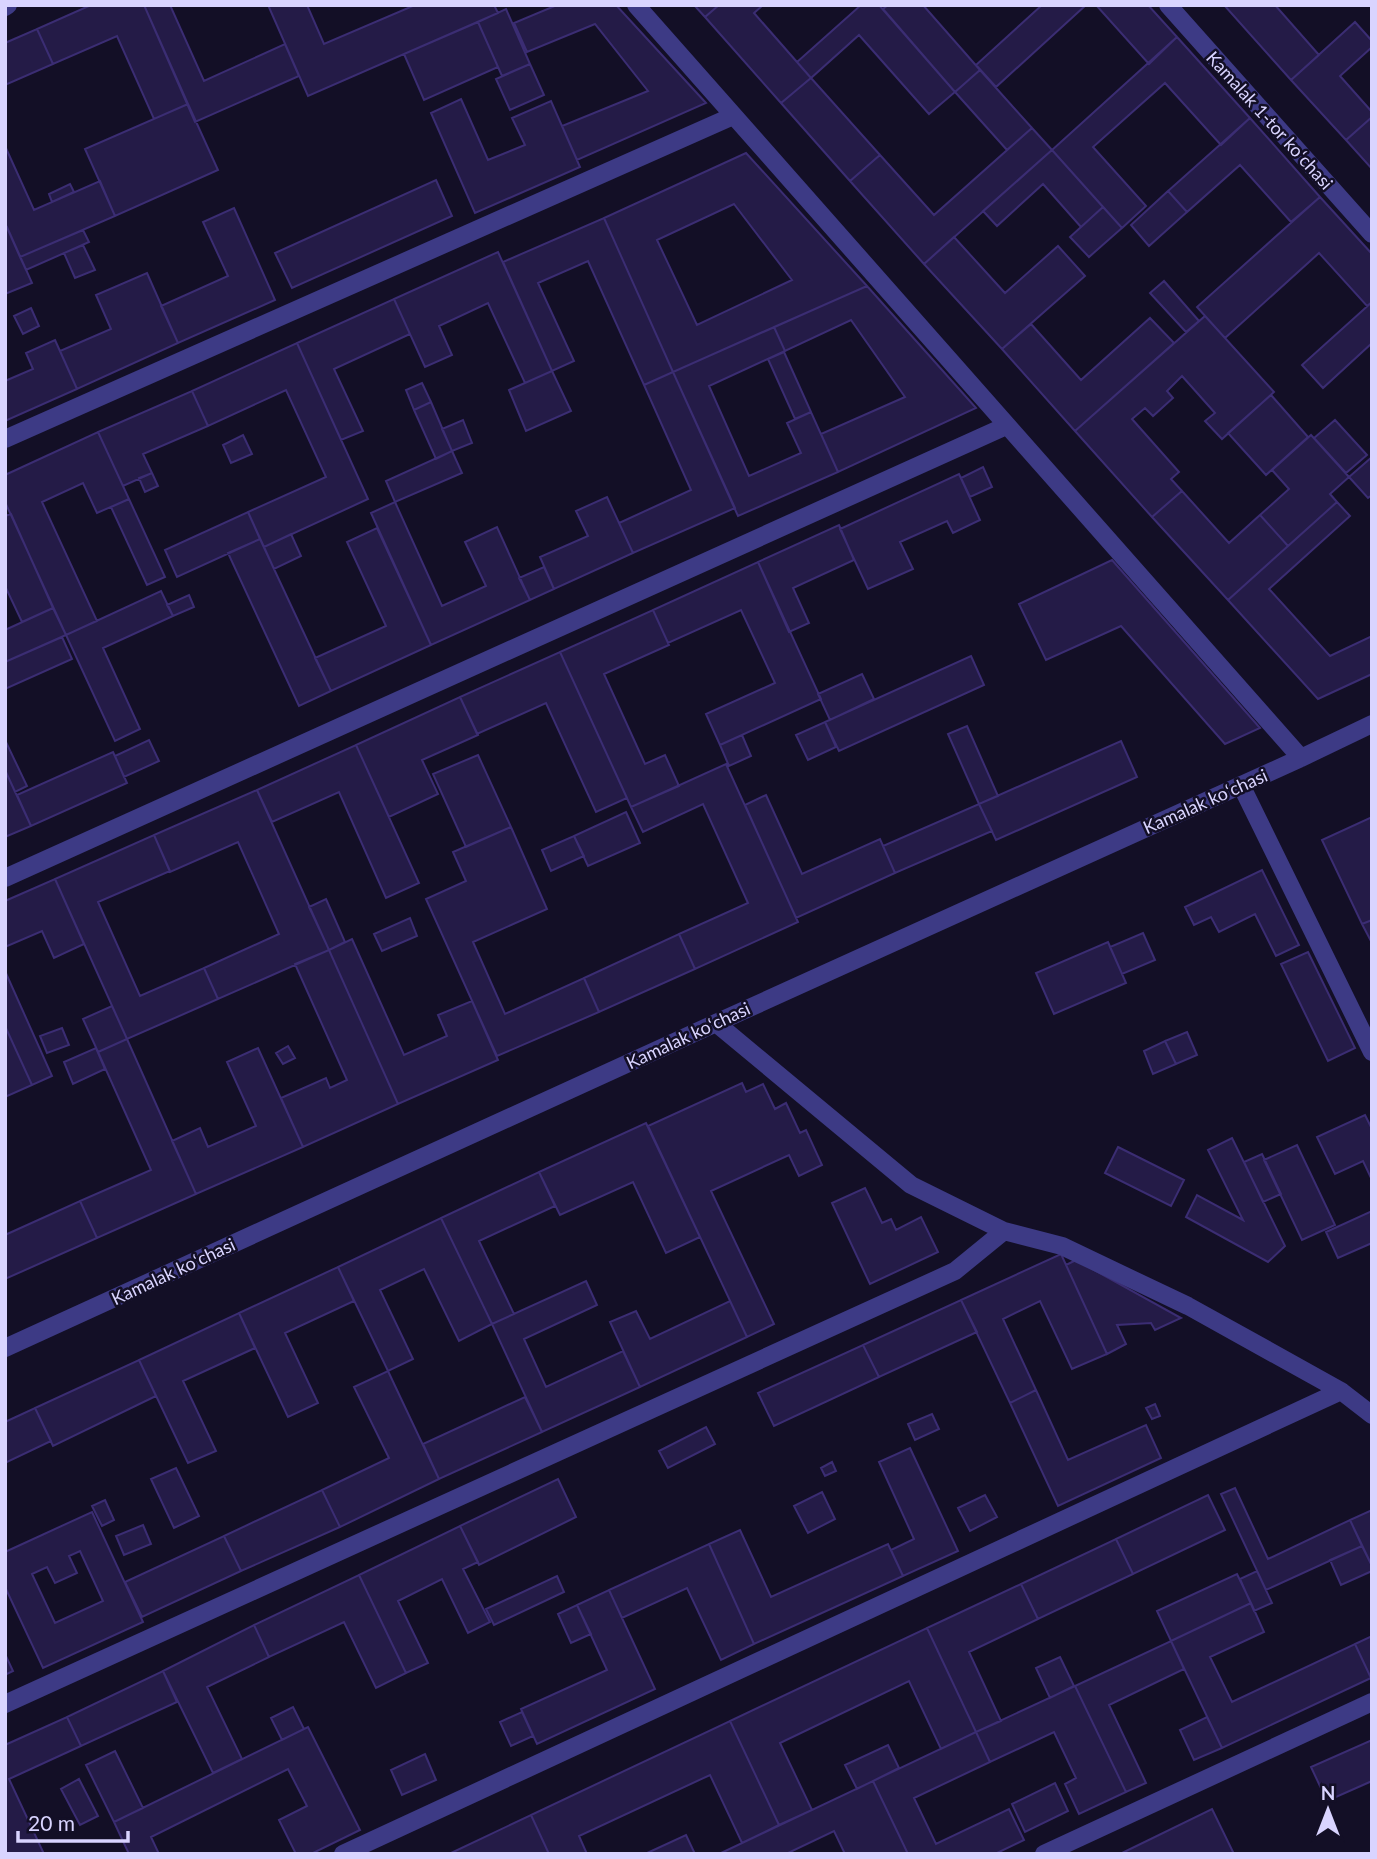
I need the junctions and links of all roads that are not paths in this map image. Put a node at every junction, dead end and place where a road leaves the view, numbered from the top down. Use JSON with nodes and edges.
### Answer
{"nodes":[{"id":1,"x":636,"y":5,"type":"edge"},
{"id":2,"x":1168,"y":5,"type":"edge"},
{"id":3,"x":733,"y":116,"type":"junction"},
{"id":4,"x":1372,"y":234,"type":"edge"},
{"id":5,"x":1006,"y":426,"type":"junction"},
{"id":6,"x":5,"y":439,"type":"edge"},
{"id":7,"x":1372,"y":724,"type":"edge"},
{"id":8,"x":1301,"y":758,"type":"junction"},
{"id":9,"x":1241,"y":785,"type":"junction"},
{"id":10,"x":5,"y":878,"type":"edge"},
{"id":11,"x":716,"y":1023,"type":"junction"},
{"id":12,"x":1372,"y":1052,"type":"edge"},
{"id":13,"x":1004,"y":1231,"type":"junction"},
{"id":14,"x":5,"y":1348,"type":"edge"},
{"id":15,"x":1340,"y":1391,"type":"junction"},
{"id":16,"x":1372,"y":1415,"type":"edge"},
{"id":17,"x":1372,"y":1702,"type":"edge"},
{"id":18,"x":5,"y":1704,"type":"edge"},
{"id":19,"x":343,"y":1854,"type":"edge"},
{"id":20,"x":1044,"y":1854,"type":"edge"}],
"edges":[{"from":1,"to":3,"type":"street"},
{"from":2,"to":4,"type":"street","name":"Kamalak 1-tor koʻchasi"},
{"from":3,"to":5,"type":"street"},
{"from":3,"to":6,"type":"street"},
{"from":5,"to":8,"type":"street"},
{"from":5,"to":10,"type":"street"},
{"from":7,"to":8,"type":"street","name":"Kamalak koʻchasi"},
{"from":8,"to":9,"type":"street","name":"Kamalak koʻchasi"},
{"from":9,"to":11,"type":"street","name":"Kamalak koʻchasi"},
{"from":9,"to":12,"type":"street"},
{"from":11,"to":13,"type":"street"},
{"from":11,"to":14,"type":"street","name":"Kamalak koʻchasi"},
{"from":13,"to":15,"type":"street"},
{"from":13,"to":18,"type":"street"},
{"from":15,"to":16,"type":"street"},
{"from":15,"to":19,"type":"street"},
{"from":17,"to":20,"type":"street"}]}
